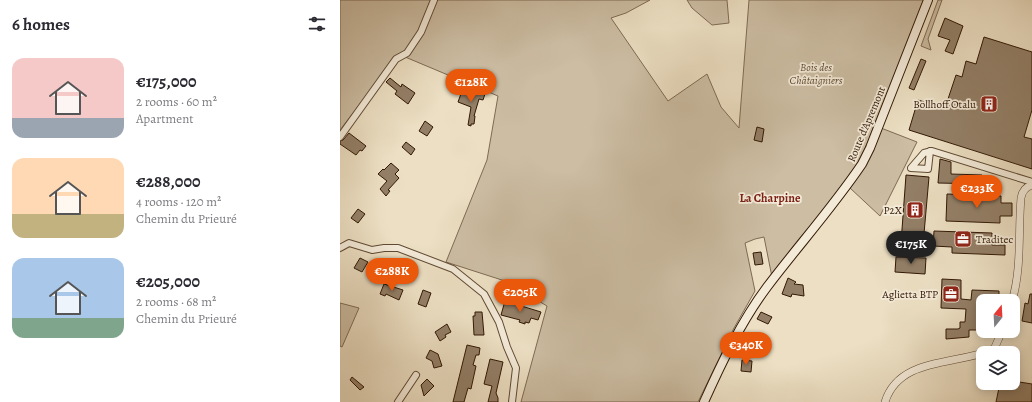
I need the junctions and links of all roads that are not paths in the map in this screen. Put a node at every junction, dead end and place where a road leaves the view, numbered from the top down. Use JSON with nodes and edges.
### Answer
{"nodes":[{"id":1,"x":434,"y":0,"type":"edge"},
{"id":2,"x":928,"y":0,"type":"edge"},
{"id":3,"x":340,"y":137,"type":"edge"},
{"id":4,"x":930,"y":151,"type":"dead end"},
{"id":5,"x":1032,"y":183,"type":"edge"},
{"id":6,"x":340,"y":248,"type":"edge"},
{"id":7,"x":1014,"y":294,"type":"edge"},
{"id":8,"x":999,"y":338,"type":"edge"},
{"id":9,"x":416,"y":375,"type":"dead end"},
{"id":10,"x":398,"y":402,"type":"edge"},
{"id":11,"x":512,"y":402,"type":"edge"},
{"id":12,"x":704,"y":402,"type":"edge"},
{"id":13,"x":885,"y":402,"type":"edge"}],
"edges":[{"from":1,"to":3,"type":"street"},
{"from":2,"to":12,"type":"main road","name":"Route d'Apremont"},
{"from":4,"to":5,"type":"street"},
{"from":5,"to":7,"type":"street"},
{"from":6,"to":11,"type":"street"},
{"from":8,"to":13,"type":"street"},
{"from":9,"to":10,"type":"street"}]}
